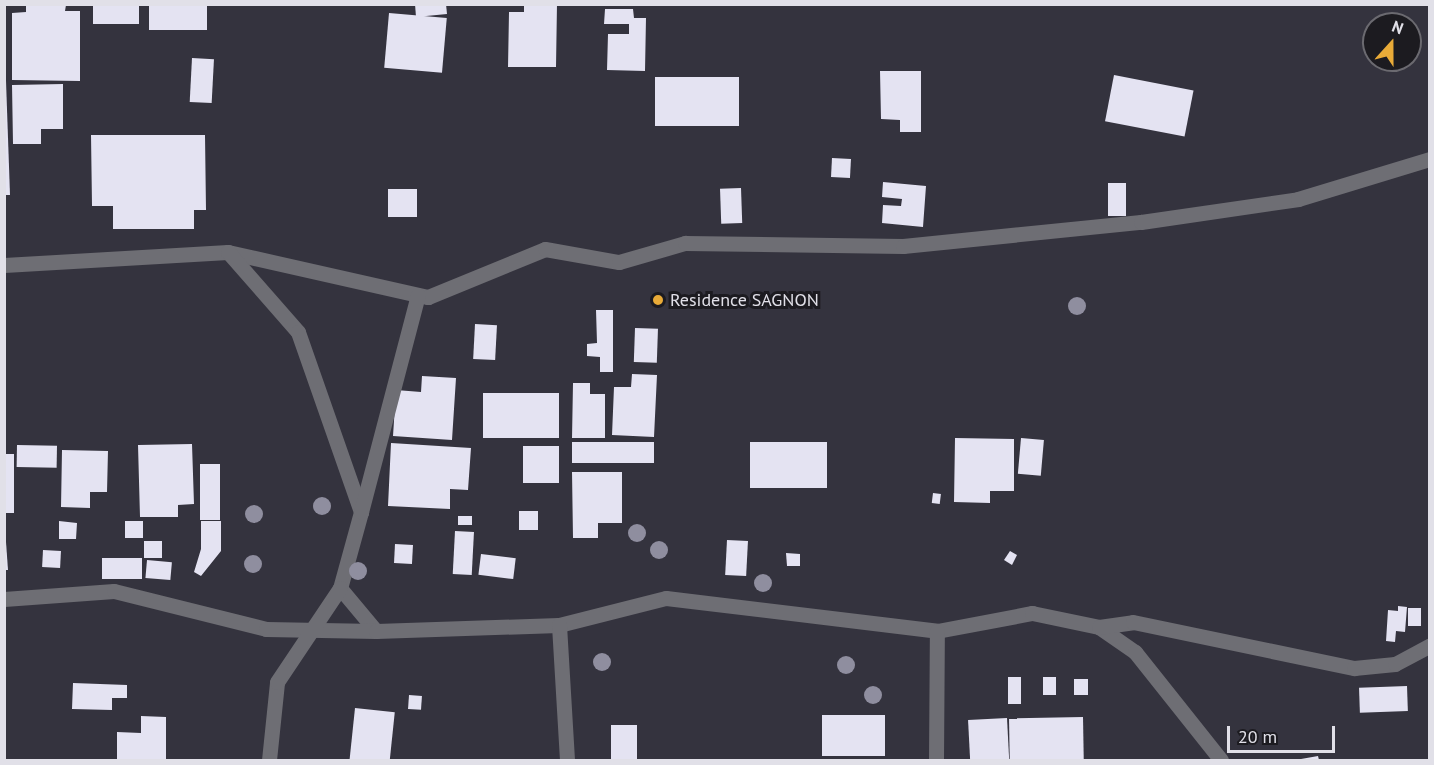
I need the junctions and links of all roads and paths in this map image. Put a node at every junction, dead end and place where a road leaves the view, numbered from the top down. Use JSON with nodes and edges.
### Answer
{"nodes":[{"id":1,"x":1430,"y":159,"type":"edge"},
{"id":2,"x":228,"y":252,"type":"junction"},
{"id":3,"x":4,"y":265,"type":"edge"},
{"id":4,"x":418,"y":295,"type":"junction"},
{"id":5,"x":361,"y":512,"type":"junction"},
{"id":6,"x":340,"y":588,"type":"junction"},
{"id":7,"x":4,"y":599,"type":"edge"},
{"id":8,"x":559,"y":625,"type":"junction"},
{"id":9,"x":1099,"y":627,"type":"junction"},
{"id":10,"x":314,"y":630,"type":"junction"},
{"id":11,"x":376,"y":632,"type":"junction"},
{"id":12,"x":937,"y":632,"type":"junction"},
{"id":13,"x":1430,"y":645,"type":"edge"},
{"id":14,"x":269,"y":760,"type":"edge"},
{"id":15,"x":567,"y":760,"type":"edge"},
{"id":16,"x":936,"y":760,"type":"edge"},
{"id":17,"x":1221,"y":760,"type":"edge"}],
"edges":[{"from":1,"to":4,"type":"street"},
{"from":2,"to":3,"type":"street"},
{"from":2,"to":4,"type":"street"},
{"from":2,"to":5,"type":"street"},
{"from":4,"to":5,"type":"street"},
{"from":5,"to":6,"type":"street"},
{"from":6,"to":10,"type":"street"},
{"from":6,"to":11,"type":"street"},
{"from":7,"to":10,"type":"street"},
{"from":8,"to":11,"type":"street"},
{"from":8,"to":12,"type":"street"},
{"from":8,"to":15,"type":"street"},
{"from":9,"to":12,"type":"street"},
{"from":9,"to":13,"type":"street"},
{"from":9,"to":17,"type":"street"},
{"from":10,"to":11,"type":"street"},
{"from":10,"to":14,"type":"street"},
{"from":12,"to":16,"type":"street"}]}
